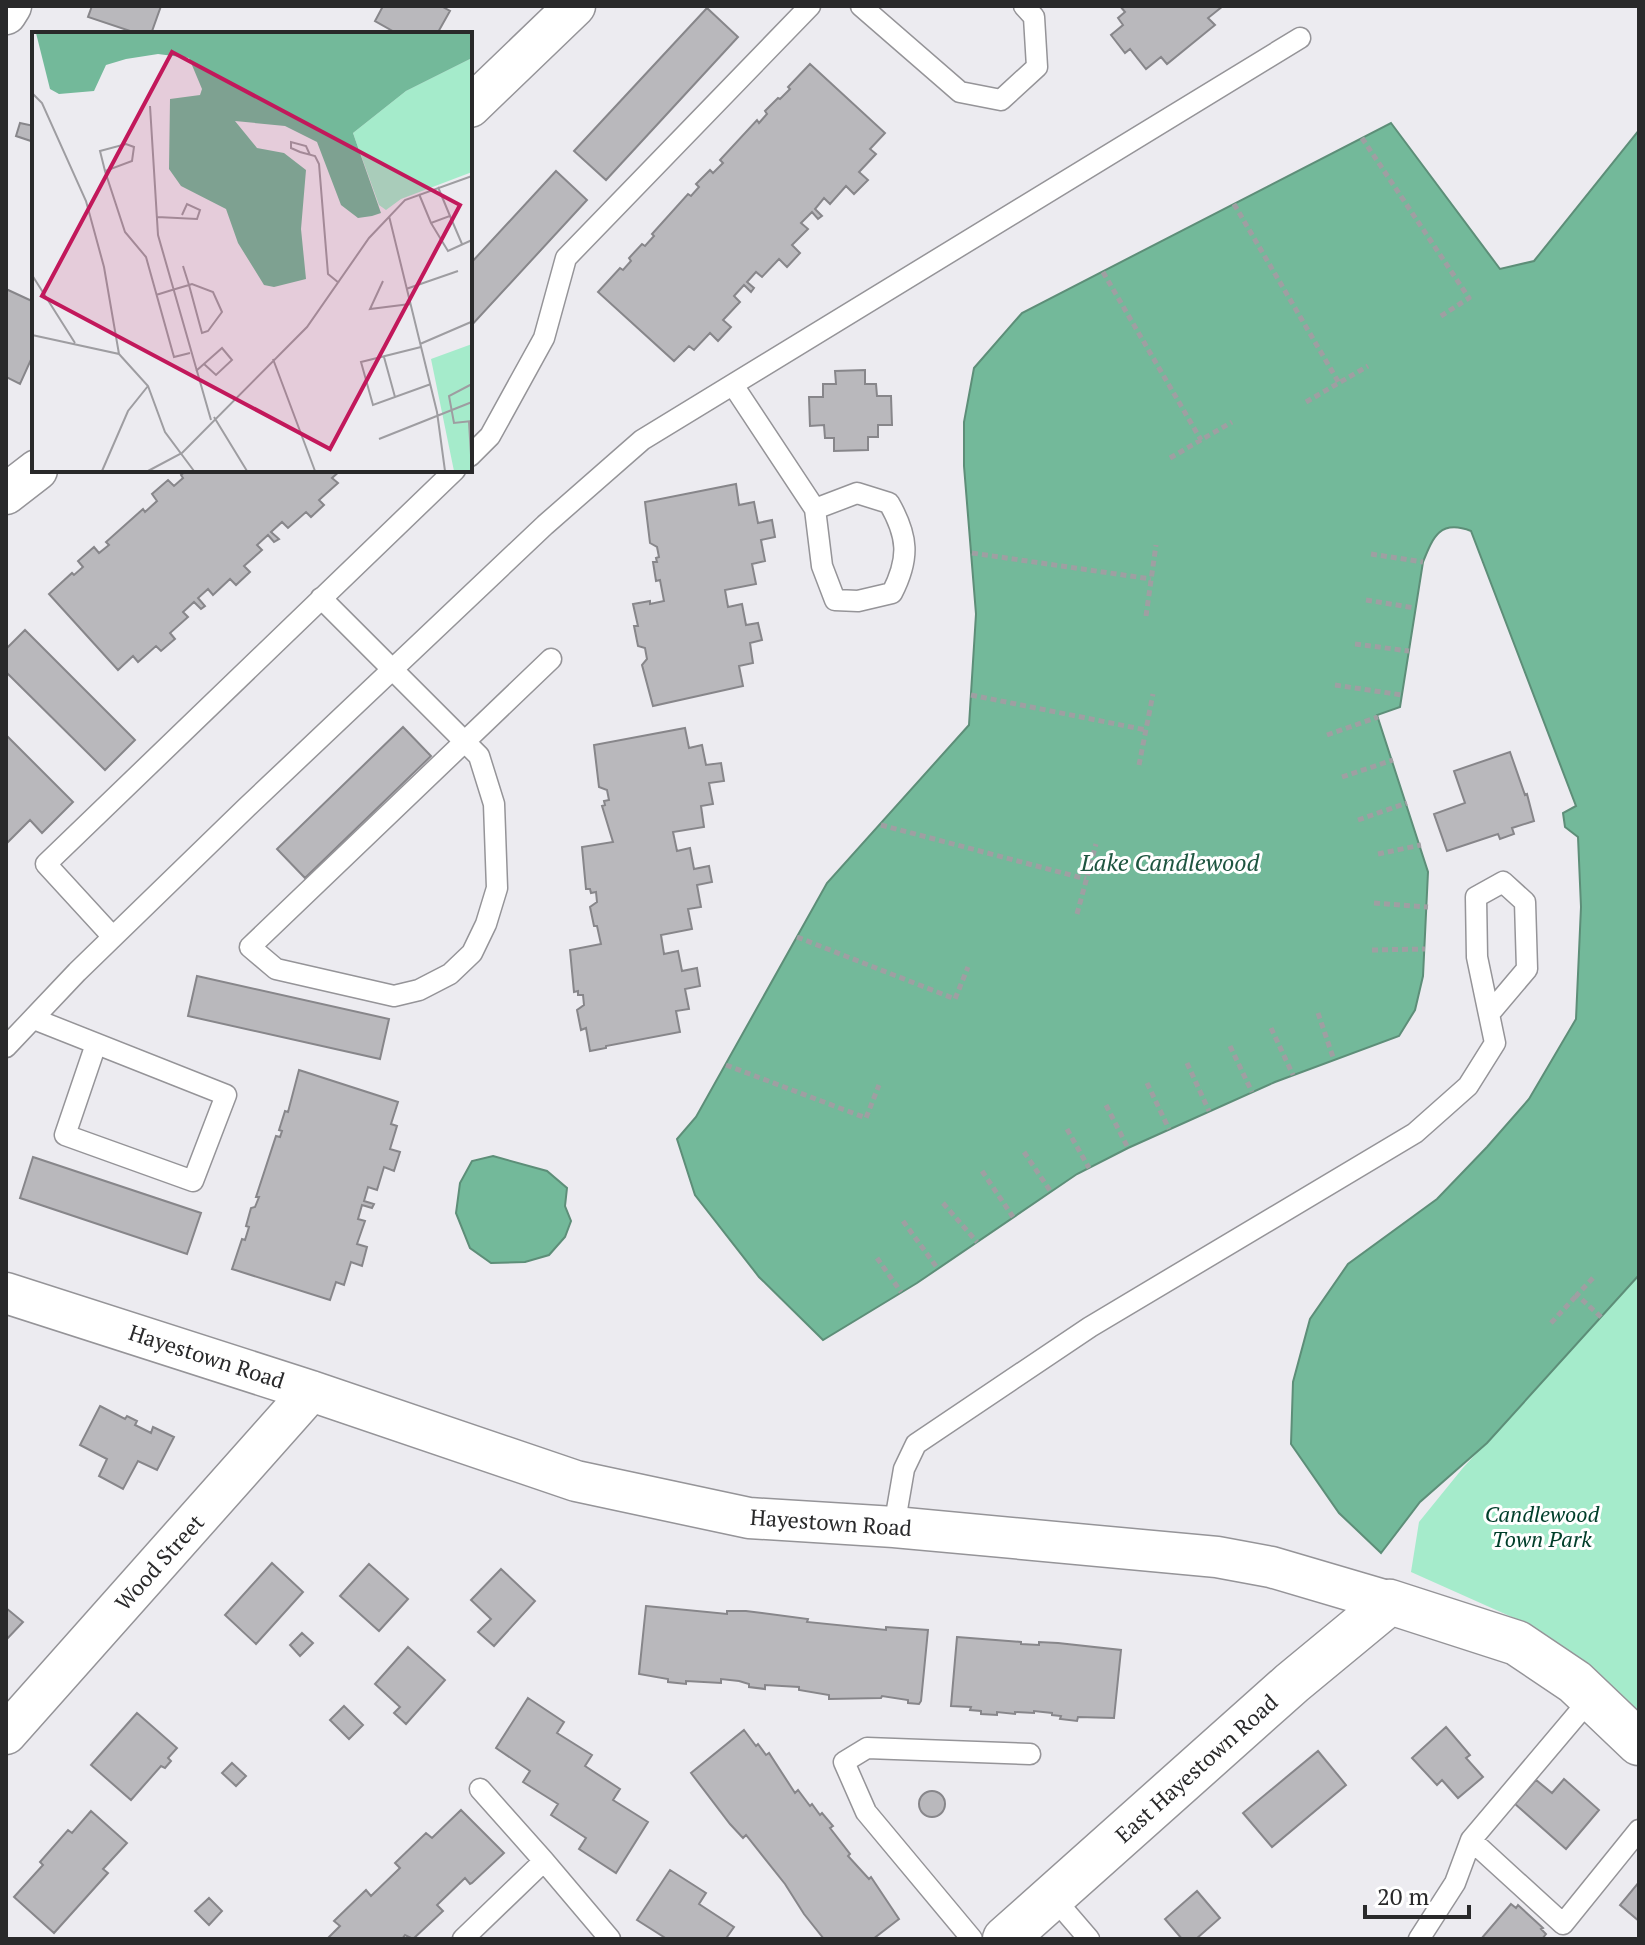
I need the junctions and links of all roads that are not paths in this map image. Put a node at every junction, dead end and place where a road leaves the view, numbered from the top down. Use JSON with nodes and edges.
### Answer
{"nodes":[{"id":1,"x":11,"y":6,"type":"edge"},
{"id":2,"x":575,"y":6,"type":"edge"},
{"id":3,"x":810,"y":6,"type":"edge"},
{"id":4,"x":861,"y":6,"type":"edge"},
{"id":5,"x":1024,"y":6,"type":"edge"},
{"id":6,"x":6,"y":14,"type":"edge"},
{"id":7,"x":1300,"y":38,"type":"dead end"},
{"id":8,"x":472,"y":105,"type":"edge"},
{"id":9,"x":733,"y":385,"type":"junction"},
{"id":10,"x":472,"y":454,"type":"edge"},
{"id":11,"x":34,"y":472,"type":"edge"},
{"id":12,"x":453,"y":472,"type":"edge"},
{"id":13,"x":6,"y":494,"type":"edge"},
{"id":14,"x":815,"y":509,"type":"junction"},
{"id":15,"x":321,"y":598,"type":"junction"},
{"id":16,"x":551,"y":659,"type":"dead end"},
{"id":17,"x":392,"y":670,"type":"junction"},
{"id":18,"x":464,"y":742,"type":"junction"},
{"id":19,"x":113,"y":937,"type":"junction"},
{"id":20,"x":1489,"y":1014,"type":"junction"},
{"id":21,"x":34,"y":1019,"type":"junction"},
{"id":22,"x":96,"y":1044,"type":"junction"},
{"id":23,"x":6,"y":1047,"type":"edge"},
{"id":24,"x":6,"y":1293,"type":"edge"},
{"id":25,"x":311,"y":1391,"type":"junction"},
{"id":26,"x":894,"y":1527,"type":"junction"},
{"id":27,"x":1390,"y":1602,"type":"junction"},
{"id":28,"x":1591,"y":1698,"type":"junction"},
{"id":29,"x":6,"y":1734,"type":"edge"},
{"id":30,"x":1639,"y":1743,"type":"edge"},
{"id":31,"x":1030,"y":1754,"type":"dead end"},
{"id":32,"x":480,"y":1789,"type":"dead end"},
{"id":33,"x":1639,"y":1830,"type":"edge"},
{"id":34,"x":1471,"y":1840,"type":"junction"},
{"id":35,"x":544,"y":1861,"type":"junction"},
{"id":36,"x":1052,"y":1896,"type":"junction"},
{"id":37,"x":1560,"y":1932,"type":"edge"},
{"id":38,"x":463,"y":1939,"type":"edge"},
{"id":39,"x":610,"y":1939,"type":"edge"},
{"id":40,"x":972,"y":1939,"type":"edge"},
{"id":41,"x":1005,"y":1939,"type":"edge"},
{"id":42,"x":1089,"y":1939,"type":"edge"},
{"id":43,"x":1419,"y":1939,"type":"edge"}],
"edges":[{"from":1,"to":6,"type":"street"},
{"from":2,"to":8,"type":"street"},
{"from":3,"to":10,"type":"lane"},
{"from":4,"to":5,"type":"lane"},
{"from":7,"to":9,"type":"lane"},
{"from":9,"to":14,"type":"lane"},
{"from":9,"to":17,"type":"lane"},
{"from":11,"to":13,"type":"street"},
{"from":12,"to":15,"type":"lane"},
{"from":14,"to":14,"type":"lane"},
{"from":15,"to":17,"type":"lane"},
{"from":15,"to":19,"type":"lane"},
{"from":16,"to":18,"type":"lane"},
{"from":17,"to":18,"type":"lane"},
{"from":17,"to":19,"type":"lane"},
{"from":18,"to":18,"type":"lane"},
{"from":19,"to":21,"type":"lane"},
{"from":20,"to":20,"type":"lane"},
{"from":20,"to":26,"type":"lane"},
{"from":21,"to":22,"type":"lane"},
{"from":21,"to":23,"type":"lane"},
{"from":22,"to":22,"type":"lane"},
{"from":24,"to":25,"type":"street","name":"Hayestown Road"},
{"from":25,"to":26,"type":"street","name":"Hayestown Road"},
{"from":25,"to":29,"type":"street","name":"Wood Street"},
{"from":26,"to":27,"type":"street","name":"Hayestown Road"},
{"from":27,"to":28,"type":"street","name":"Hayestown Road"},
{"from":27,"to":36,"type":"street","name":"East Hayestown Road"},
{"from":28,"to":30,"type":"street","name":"Hayestown Road"},
{"from":28,"to":34,"type":"lane"},
{"from":31,"to":40,"type":"lane"},
{"from":32,"to":35,"type":"lane"},
{"from":33,"to":37,"type":"lane"},
{"from":34,"to":37,"type":"lane"},
{"from":34,"to":43,"type":"lane"},
{"from":35,"to":38,"type":"lane"},
{"from":35,"to":39,"type":"lane"},
{"from":36,"to":41,"type":"street","name":"East Hayestown Road"},
{"from":36,"to":42,"type":"lane"}]}
